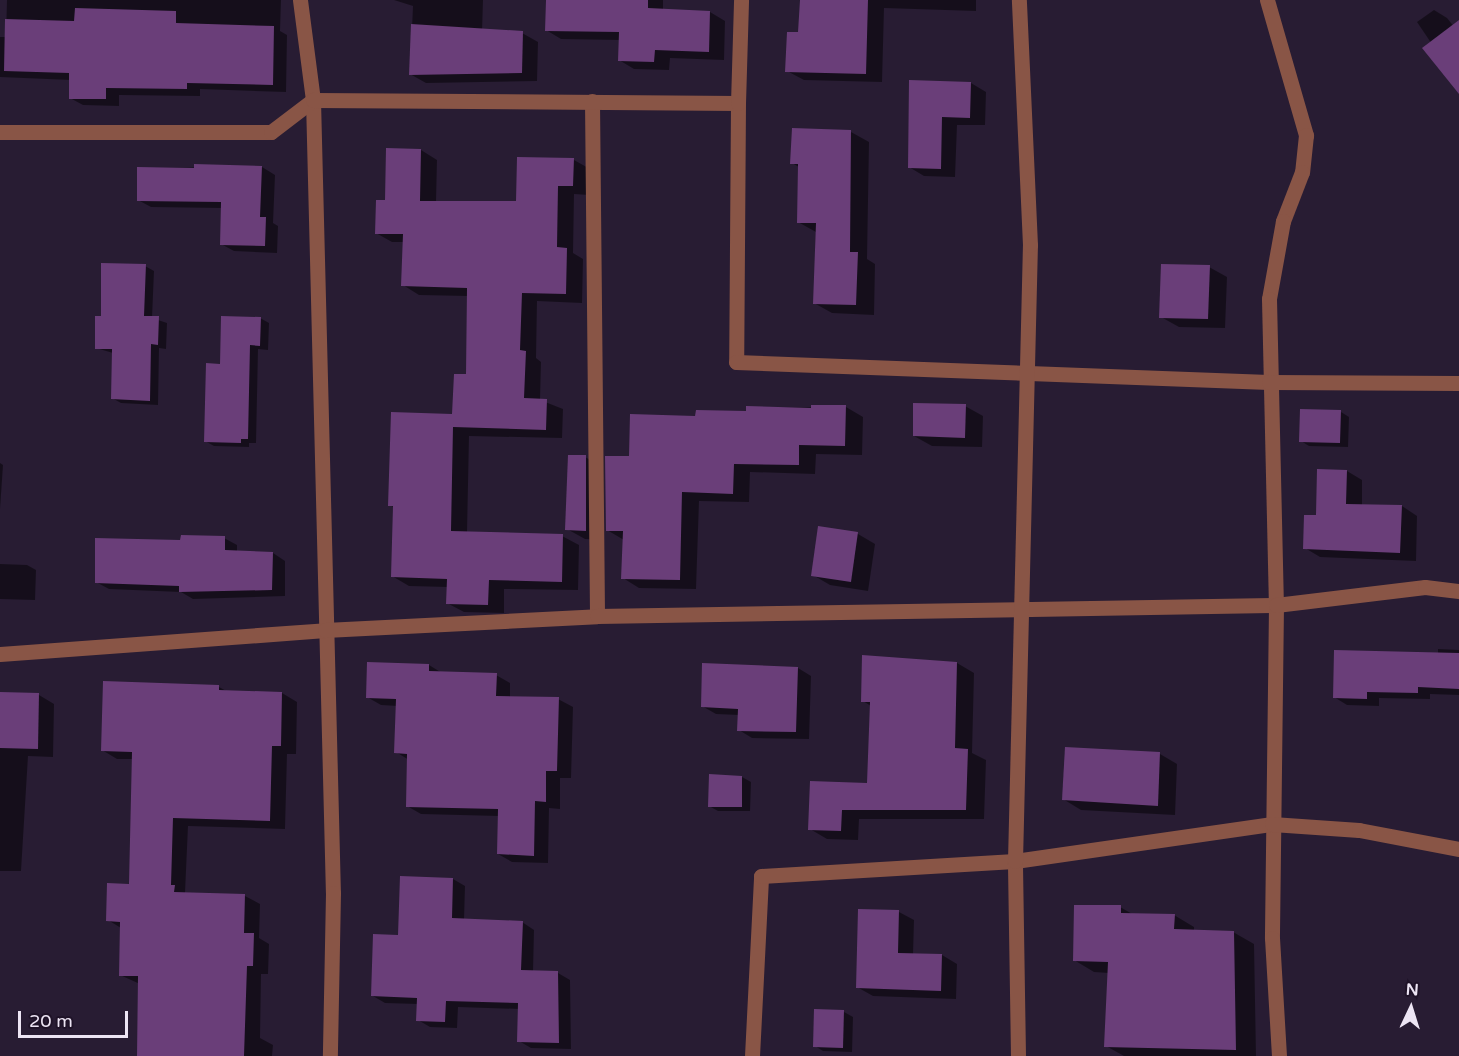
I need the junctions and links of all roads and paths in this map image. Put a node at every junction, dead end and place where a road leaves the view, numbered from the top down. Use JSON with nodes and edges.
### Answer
{"nodes":[{"id":1,"x":300,"y":0,"type":"edge"},
{"id":2,"x":741,"y":0,"type":"edge"},
{"id":3,"x":1019,"y":0,"type":"edge"},
{"id":4,"x":1267,"y":0,"type":"edge"},
{"id":5,"x":313,"y":100,"type":"junction"},
{"id":6,"x":592,"y":102,"type":"junction"},
{"id":7,"x":738,"y":103,"type":"junction"},
{"id":8,"x":0,"y":132,"type":"edge"},
{"id":9,"x":1026,"y":371,"type":"junction"},
{"id":10,"x":1269,"y":382,"type":"junction"},
{"id":11,"x":1459,"y":383,"type":"edge"},
{"id":12,"x":1459,"y":591,"type":"edge"},
{"id":13,"x":1276,"y":605,"type":"junction"},
{"id":14,"x":1021,"y":608,"type":"junction"},
{"id":15,"x":597,"y":616,"type":"junction"},
{"id":16,"x":325,"y":630,"type":"junction"},
{"id":17,"x":0,"y":654,"type":"edge"},
{"id":18,"x":1272,"y":824,"type":"junction"},
{"id":19,"x":1459,"y":849,"type":"edge"},
{"id":20,"x":1015,"y":861,"type":"junction"},
{"id":21,"x":330,"y":1056,"type":"edge"},
{"id":22,"x":752,"y":1056,"type":"edge"},
{"id":23,"x":1018,"y":1056,"type":"edge"},
{"id":24,"x":1280,"y":1056,"type":"edge"}],
"edges":[{"from":1,"to":5,"type":"street"},
{"from":2,"to":7,"type":"street"},
{"from":3,"to":9,"type":"street"},
{"from":4,"to":10,"type":"street"},
{"from":5,"to":6,"type":"street"},
{"from":5,"to":8,"type":"street"},
{"from":5,"to":16,"type":"street"},
{"from":6,"to":7,"type":"street"},
{"from":6,"to":15,"type":"street"},
{"from":7,"to":9,"type":"street"},
{"from":9,"to":10,"type":"street"},
{"from":9,"to":14,"type":"street"},
{"from":10,"to":11,"type":"street"},
{"from":10,"to":13,"type":"street"},
{"from":12,"to":13,"type":"street"},
{"from":13,"to":14,"type":"street"},
{"from":13,"to":18,"type":"street"},
{"from":14,"to":15,"type":"street"},
{"from":14,"to":20,"type":"street"},
{"from":15,"to":16,"type":"street"},
{"from":16,"to":17,"type":"street"},
{"from":16,"to":21,"type":"street"},
{"from":18,"to":19,"type":"street"},
{"from":18,"to":20,"type":"street"},
{"from":18,"to":24,"type":"street"},
{"from":20,"to":22,"type":"street"},
{"from":20,"to":23,"type":"street"}]}
